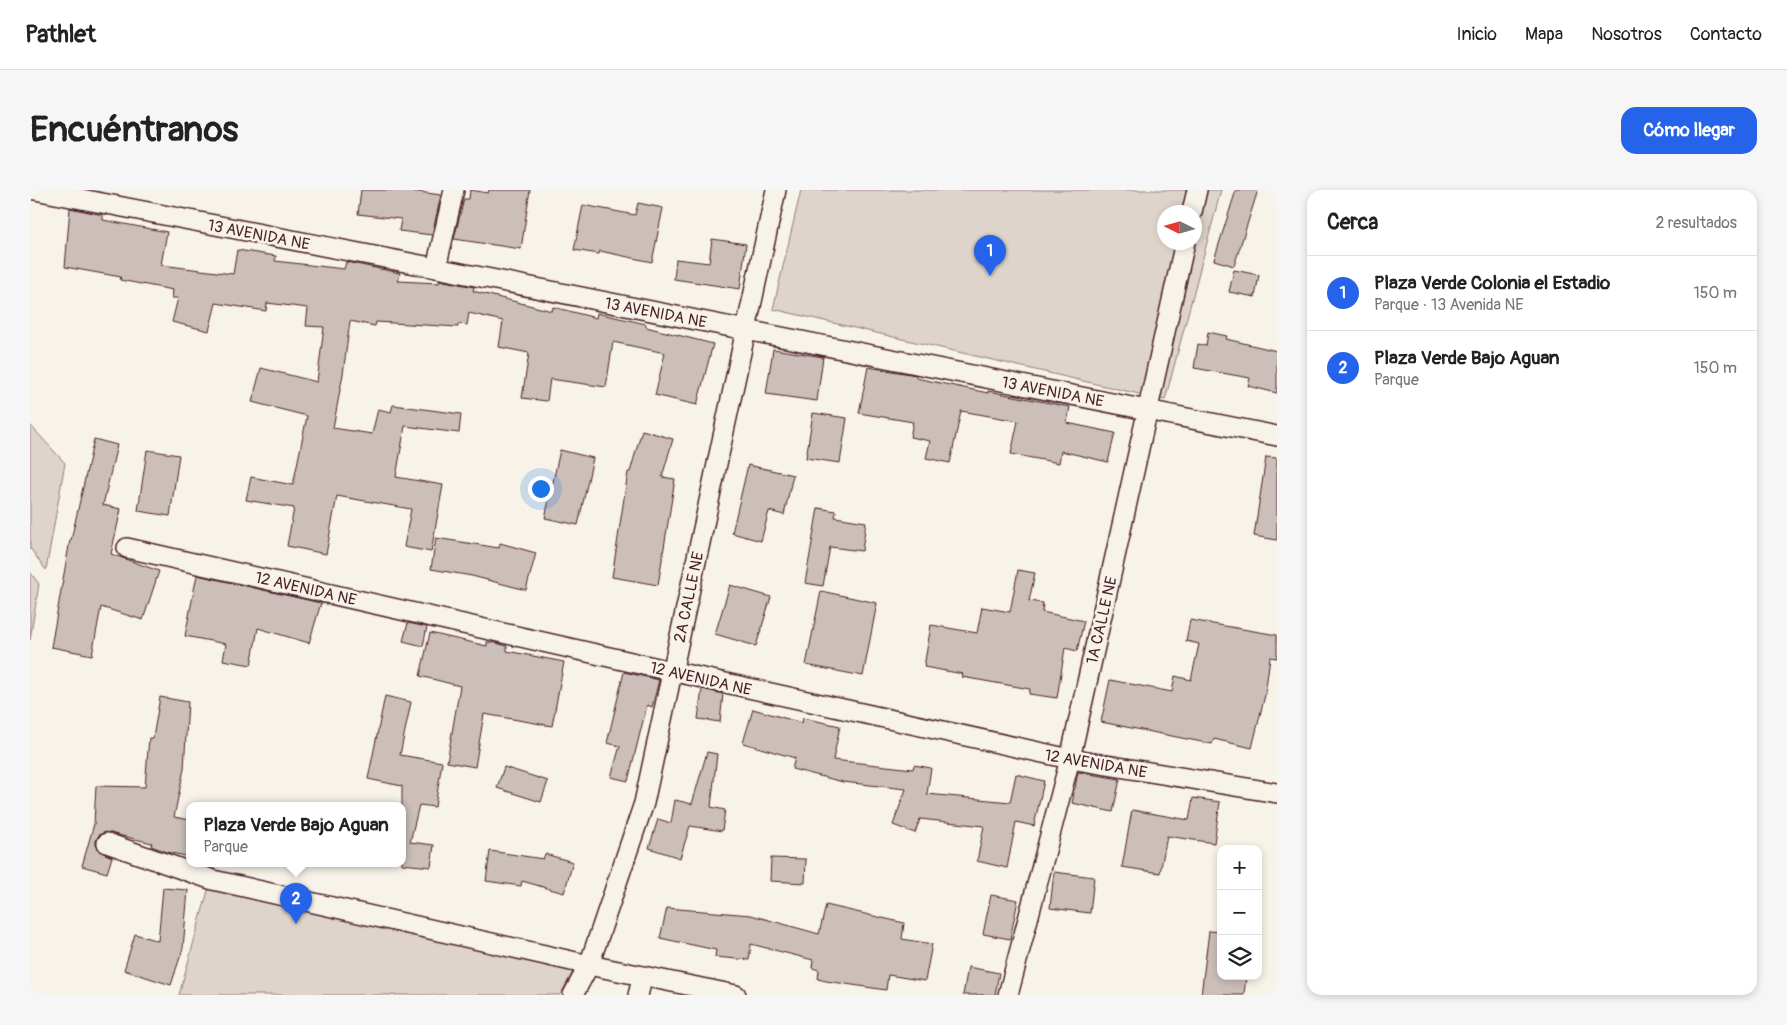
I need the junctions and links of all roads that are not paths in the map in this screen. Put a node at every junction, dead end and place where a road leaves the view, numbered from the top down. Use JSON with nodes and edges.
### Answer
{"nodes":[{"id":1,"x":35,"y":190,"type":"edge"},
{"id":2,"x":454,"y":190,"type":"edge"},
{"id":3,"x":776,"y":190,"type":"edge"},
{"id":4,"x":1197,"y":190,"type":"edge"},
{"id":5,"x":1194,"y":205,"type":"edge"},
{"id":6,"x":1183,"y":250,"type":"edge"},
{"id":7,"x":436,"y":268,"type":"junction"},
{"id":8,"x":745,"y":330,"type":"junction"},
{"id":9,"x":1148,"y":410,"type":"junction"},
{"id":10,"x":1277,"y":436,"type":"edge"},
{"id":11,"x":127,"y":548,"type":"dead end"},
{"id":12,"x":672,"y":671,"type":"junction"},
{"id":13,"x":1070,"y":759,"type":"junction"},
{"id":14,"x":1277,"y":794,"type":"edge"},
{"id":15,"x":107,"y":843,"type":"dead end"},
{"id":16,"x":589,"y":965,"type":"junction"},
{"id":17,"x":643,"y":976,"type":"junction"},
{"id":18,"x":574,"y":995,"type":"edge"},
{"id":19,"x":638,"y":995,"type":"edge"},
{"id":20,"x":736,"y":995,"type":"edge"},
{"id":21,"x":1008,"y":995,"type":"edge"}],
"edges":[{"from":1,"to":7,"type":"street","name":"13 AVENIDA NE"},
{"from":2,"to":7,"type":"street"},
{"from":3,"to":8,"type":"street","name":"2A CALLE NE"},
{"from":4,"to":5,"type":"street"},
{"from":6,"to":9,"type":"street","name":"1A CALLE NE"},
{"from":7,"to":8,"type":"street","name":"13 AVENIDA NE"},
{"from":8,"to":9,"type":"street","name":"13 AVENIDA NE"},
{"from":8,"to":12,"type":"street","name":"2A CALLE NE"},
{"from":9,"to":10,"type":"street","name":"13 AVENIDA NE"},
{"from":9,"to":13,"type":"street","name":"1A CALLE NE"},
{"from":11,"to":12,"type":"street","name":"12 AVENIDA NE"},
{"from":12,"to":13,"type":"street","name":"12 AVENIDA NE"},
{"from":12,"to":16,"type":"street","name":"2A CALLE NE"},
{"from":13,"to":14,"type":"street","name":"12 AVENIDA NE"},
{"from":13,"to":21,"type":"street","name":"1A CALLE NE"},
{"from":15,"to":16,"type":"street"},
{"from":16,"to":17,"type":"street"},
{"from":16,"to":18,"type":"street","name":"2A CALLE NE"},
{"from":17,"to":19,"type":"street"},
{"from":17,"to":20,"type":"street"}]}
